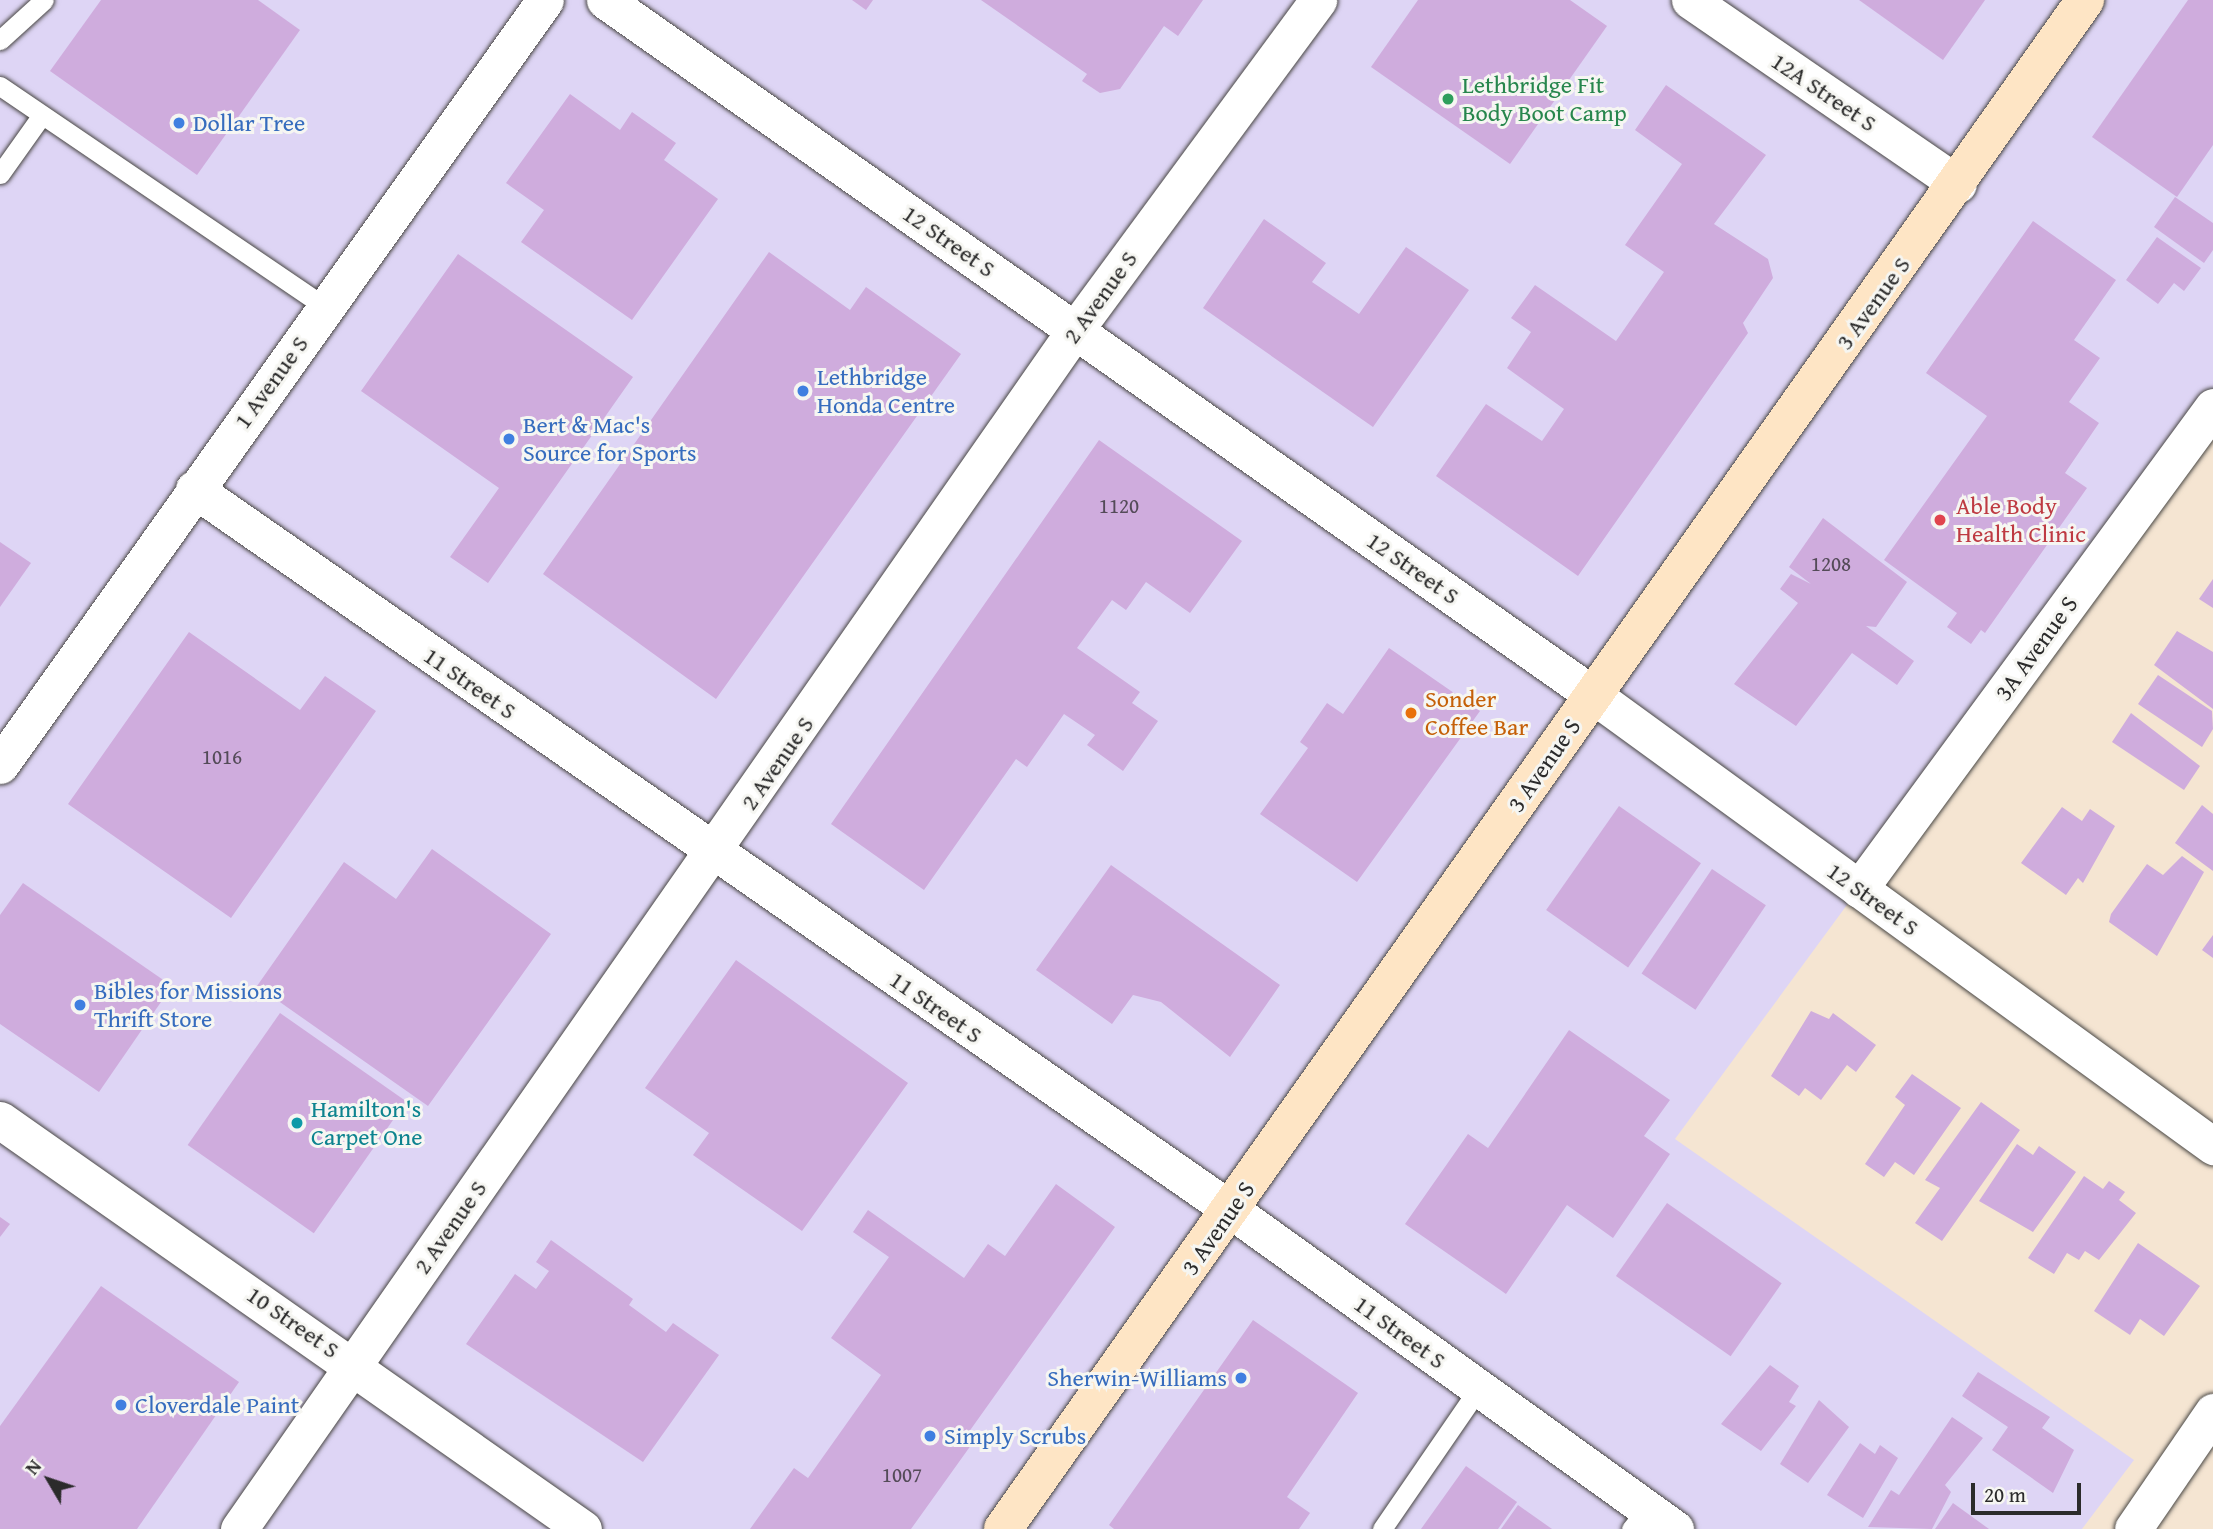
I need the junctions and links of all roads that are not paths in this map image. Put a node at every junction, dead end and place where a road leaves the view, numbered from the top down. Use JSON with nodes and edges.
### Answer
{"nodes":[{"id":1,"x":44,"y":0,"type":"edge"},
{"id":2,"x":545,"y":0,"type":"edge"},
{"id":3,"x":605,"y":0,"type":"edge"},
{"id":4,"x":1318,"y":0,"type":"edge"},
{"id":5,"x":1690,"y":0,"type":"edge"},
{"id":6,"x":2085,"y":0,"type":"edge"},
{"id":7,"x":0,"y":40,"type":"edge"},
{"id":8,"x":0,"y":86,"type":"edge"},
{"id":9,"x":42,"y":115,"type":"junction"},
{"id":10,"x":0,"y":174,"type":"edge"},
{"id":11,"x":1958,"y":184,"type":"junction"},
{"id":12,"x":325,"y":307,"type":"junction"},
{"id":13,"x":1075,"y":330,"type":"junction"},
{"id":14,"x":2213,"y":407,"type":"edge"},
{"id":15,"x":194,"y":489,"type":"junction"},
{"id":16,"x":1593,"y":695,"type":"junction"},
{"id":17,"x":0,"y":765,"type":"edge"},
{"id":18,"x":714,"y":854,"type":"junction"},
{"id":19,"x":1859,"y":889,"type":"junction"},
{"id":20,"x":0,"y":1120,"type":"edge"},
{"id":21,"x":2213,"y":1146,"type":"edge"},
{"id":22,"x":1231,"y":1210,"type":"junction"},
{"id":23,"x":353,"y":1364,"type":"junction"},
{"id":24,"x":1479,"y":1388,"type":"junction"},
{"id":25,"x":2213,"y":1412,"type":"edge"},
{"id":26,"x":1651,"y":1522,"type":"edge"},
{"id":27,"x":239,"y":1529,"type":"edge"},
{"id":28,"x":583,"y":1529,"type":"edge"},
{"id":29,"x":1003,"y":1529,"type":"edge"},
{"id":30,"x":1382,"y":1529,"type":"edge"},
{"id":31,"x":2133,"y":1529,"type":"edge"}],
"edges":[{"from":1,"to":7,"type":"lane"},
{"from":2,"to":12,"type":"street","name":"1 Avenue S"},
{"from":3,"to":13,"type":"street","name":"12 Street S"},
{"from":4,"to":13,"type":"street","name":"2 Avenue S"},
{"from":5,"to":11,"type":"street","name":"12A Street S"},
{"from":6,"to":11,"type":"main road","name":"3 Avenue S"},
{"from":8,"to":9,"type":"lane"},
{"from":9,"to":10,"type":"lane"},
{"from":9,"to":12,"type":"lane"},
{"from":11,"to":16,"type":"main road","name":"3 Avenue S"},
{"from":12,"to":15,"type":"street","name":"1 Avenue S"},
{"from":13,"to":16,"type":"street","name":"12 Street S"},
{"from":13,"to":18,"type":"street","name":"2 Avenue S"},
{"from":14,"to":19,"type":"street","name":"3A Avenue S"},
{"from":15,"to":17,"type":"street","name":"1 Avenue S"},
{"from":15,"to":18,"type":"street","name":"11 Street S"},
{"from":16,"to":19,"type":"street","name":"12 Street S"},
{"from":16,"to":22,"type":"main road","name":"3 Avenue S"},
{"from":18,"to":22,"type":"street","name":"11 Street S"},
{"from":18,"to":23,"type":"street","name":"2 Avenue S"},
{"from":19,"to":21,"type":"street","name":"12 Street S"},
{"from":20,"to":23,"type":"street","name":"10 Street S"},
{"from":22,"to":24,"type":"street","name":"11 Street S"},
{"from":22,"to":29,"type":"main road","name":"3 Avenue S"},
{"from":23,"to":27,"type":"street","name":"2 Avenue S"},
{"from":23,"to":28,"type":"street","name":"10 Street S"},
{"from":24,"to":26,"type":"street","name":"11 Street S"},
{"from":24,"to":30,"type":"lane"},
{"from":25,"to":31,"type":"street"}]}
